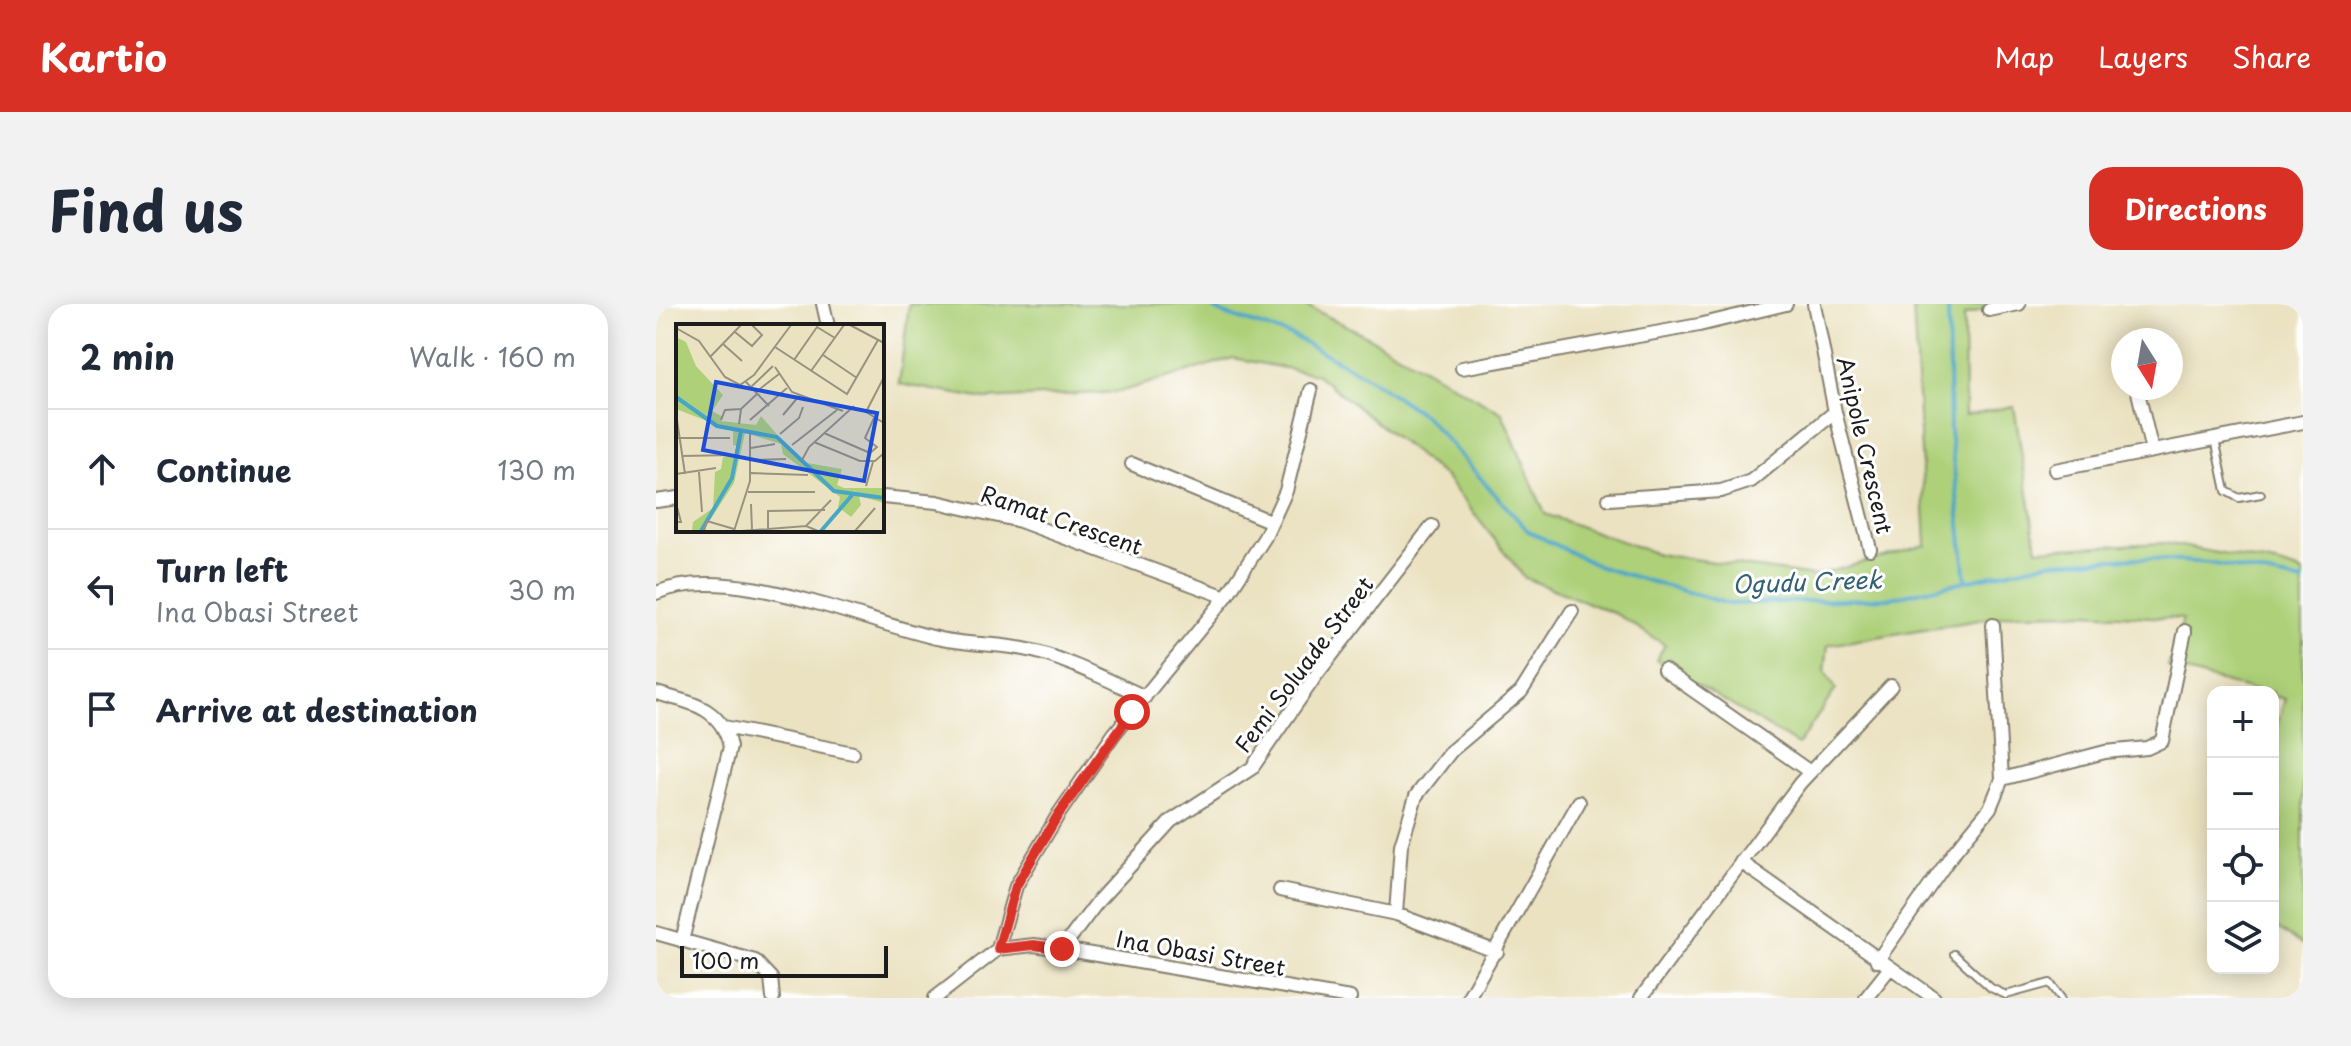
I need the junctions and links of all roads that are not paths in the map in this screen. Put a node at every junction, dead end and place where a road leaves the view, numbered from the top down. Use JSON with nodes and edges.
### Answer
{"nodes":[{"id":1,"x":823,"y":304,"type":"edge"},
{"id":2,"x":1786,"y":304,"type":"edge"},
{"id":3,"x":1814,"y":304,"type":"edge"},
{"id":4,"x":2019,"y":304,"type":"edge"},
{"id":5,"x":1989,"y":310,"type":"dead end"},
{"id":6,"x":828,"y":324,"type":"edge"},
{"id":7,"x":1462,"y":368,"type":"dead end"},
{"id":8,"x":1311,"y":390,"type":"dead end"},
{"id":9,"x":2140,"y":400,"type":"edge"},
{"id":10,"x":1835,"y":412,"type":"junction"},
{"id":11,"x":2303,"y":422,"type":"edge"},
{"id":12,"x":2215,"y":439,"type":"junction"},
{"id":13,"x":2152,"y":451,"type":"junction"},
{"id":14,"x":1132,"y":464,"type":"dead end"},
{"id":15,"x":2055,"y":470,"type":"dead end"},
{"id":16,"x":2261,"y":494,"type":"dead end"},
{"id":17,"x":884,"y":497,"type":"edge"},
{"id":18,"x":676,"y":498,"type":"edge"},
{"id":19,"x":1609,"y":499,"type":"dead end"},
{"id":20,"x":656,"y":501,"type":"edge"},
{"id":21,"x":1272,"y":522,"type":"junction"},
{"id":22,"x":1432,"y":526,"type":"dead end"},
{"id":23,"x":1870,"y":549,"type":"dead end"},
{"id":24,"x":656,"y":593,"type":"edge"},
{"id":25,"x":1226,"y":597,"type":"junction"},
{"id":26,"x":1572,"y":611,"type":"dead end"},
{"id":27,"x":1993,"y":625,"type":"dead end"},
{"id":28,"x":2185,"y":631,"type":"dead end"},
{"id":29,"x":1664,"y":670,"type":"dead end"},
{"id":30,"x":1891,"y":686,"type":"dead end"},
{"id":31,"x":656,"y":693,"type":"edge"},
{"id":32,"x":1145,"y":697,"type":"junction"},
{"id":33,"x":724,"y":727,"type":"junction"},
{"id":34,"x":853,"y":753,"type":"dead end"},
{"id":35,"x":1810,"y":772,"type":"junction"},
{"id":36,"x":2002,"y":779,"type":"junction"},
{"id":37,"x":1579,"y":802,"type":"dead end"},
{"id":38,"x":1741,"y":862,"type":"junction"},
{"id":39,"x":1280,"y":890,"type":"dead end"},
{"id":40,"x":1396,"y":914,"type":"junction"},
{"id":41,"x":656,"y":933,"type":"edge"},
{"id":42,"x":682,"y":941,"type":"junction"},
{"id":43,"x":998,"y":949,"type":"junction"},
{"id":44,"x":1062,"y":949,"type":"junction"},
{"id":45,"x":1497,"y":952,"type":"junction"},
{"id":46,"x":1954,"y":954,"type":"dead end"},
{"id":47,"x":1877,"y":961,"type":"junction"},
{"id":48,"x":1889,"y":969,"type":"junction"},
{"id":49,"x":773,"y":998,"type":"edge"},
{"id":50,"x":935,"y":998,"type":"edge"},
{"id":51,"x":1350,"y":998,"type":"edge"},
{"id":52,"x":1468,"y":998,"type":"edge"},
{"id":53,"x":1641,"y":998,"type":"edge"},
{"id":54,"x":1866,"y":998,"type":"edge"},
{"id":55,"x":1934,"y":998,"type":"edge"},
{"id":56,"x":2061,"y":998,"type":"edge"}],
"edges":[{"from":1,"to":6,"type":"street"},
{"from":2,"to":7,"type":"street"},
{"from":3,"to":10,"type":"street","name":"Anipole Crescent"},
{"from":4,"to":5,"type":"street"},
{"from":8,"to":21,"type":"street"},
{"from":9,"to":13,"type":"street"},
{"from":10,"to":19,"type":"street"},
{"from":10,"to":23,"type":"street","name":"Anipole Crescent"},
{"from":11,"to":12,"type":"street"},
{"from":12,"to":13,"type":"street"},
{"from":12,"to":16,"type":"lane"},
{"from":13,"to":15,"type":"street"},
{"from":14,"to":21,"type":"street"},
{"from":17,"to":25,"type":"street","name":"Ramat Crescent"},
{"from":18,"to":20,"type":"street"},
{"from":21,"to":25,"type":"street"},
{"from":22,"to":44,"type":"street","name":"Femi Soluade Street"},
{"from":24,"to":32,"type":"street"},
{"from":25,"to":32,"type":"street"},
{"from":26,"to":40,"type":"street"},
{"from":27,"to":36,"type":"street"},
{"from":28,"to":36,"type":"street"},
{"from":29,"to":35,"type":"street"},
{"from":30,"to":35,"type":"street"},
{"from":31,"to":33,"type":"street"},
{"from":32,"to":43,"type":"street"},
{"from":33,"to":34,"type":"street"},
{"from":33,"to":42,"type":"street"},
{"from":35,"to":38,"type":"street"},
{"from":36,"to":47,"type":"street"},
{"from":37,"to":45,"type":"street"},
{"from":38,"to":47,"type":"street"},
{"from":38,"to":53,"type":"street"},
{"from":39,"to":40,"type":"street"},
{"from":40,"to":45,"type":"street"},
{"from":41,"to":42,"type":"street"},
{"from":42,"to":49,"type":"street"},
{"from":43,"to":44,"type":"street","name":"Ina Obasi Street"},
{"from":43,"to":50,"type":"street"},
{"from":44,"to":51,"type":"street","name":"Ina Obasi Street"},
{"from":45,"to":52,"type":"street"},
{"from":46,"to":56,"type":"lane"},
{"from":47,"to":48,"type":"street"},
{"from":48,"to":54,"type":"street"},
{"from":48,"to":55,"type":"street"}]}
